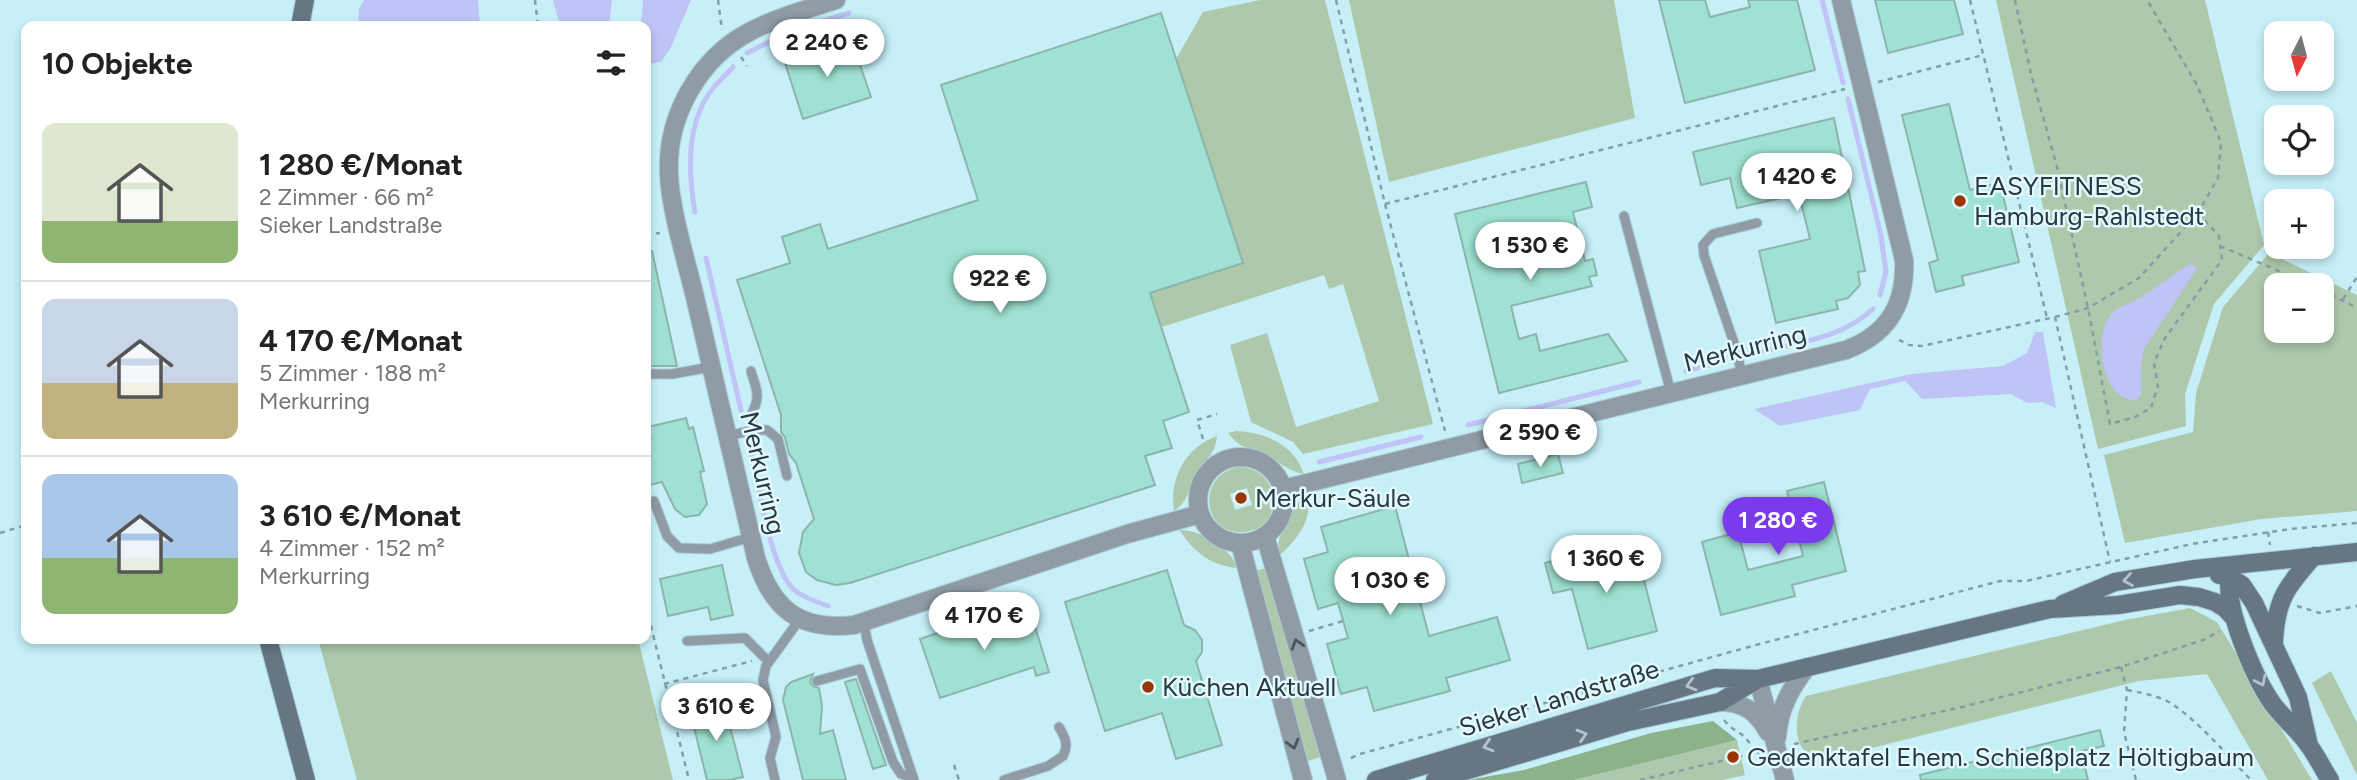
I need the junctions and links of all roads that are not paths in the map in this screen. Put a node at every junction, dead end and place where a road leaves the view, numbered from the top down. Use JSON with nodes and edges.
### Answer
{"nodes":[{"id":1,"x":836,"y":0,"type":"edge"},
{"id":2,"x":1840,"y":0,"type":"edge"},
{"id":3,"x":1624,"y":216,"type":"dead end"},
{"id":4,"x":1757,"y":223,"type":"dead end"},
{"id":5,"x":711,"y":367,"type":"junction"},
{"id":6,"x":751,"y":371,"type":"dead end"},
{"id":7,"x":651,"y":374,"type":"edge"},
{"id":8,"x":1742,"y":375,"type":"junction"},
{"id":9,"x":1671,"y":393,"type":"junction"},
{"id":10,"x":753,"y":430,"type":"junction"},
{"id":11,"x":728,"y":436,"type":"junction"},
{"id":12,"x":787,"y":476,"type":"dead end"},
{"id":13,"x":1283,"y":489,"type":"junction"},
{"id":14,"x":654,"y":501,"type":"dead end"},
{"id":15,"x":1200,"y":514,"type":"junction"},
{"id":16,"x":1265,"y":536,"type":"junction"},
{"id":17,"x":751,"y":537,"type":"junction"},
{"id":18,"x":1240,"y":543,"type":"junction"},
{"id":19,"x":2357,"y":552,"type":"edge"},
{"id":20,"x":2315,"y":556,"type":"junction"},
{"id":21,"x":2272,"y":562,"type":"junction"},
{"id":22,"x":2195,"y":569,"type":"junction"},
{"id":23,"x":2230,"y":577,"type":"junction"},
{"id":24,"x":2180,"y":595,"type":"junction"},
{"id":25,"x":2050,"y":609,"type":"junction"},
{"id":26,"x":2234,"y":618,"type":"junction"},
{"id":27,"x":800,"y":619,"type":"junction"},
{"id":28,"x":864,"y":623,"type":"junction"},
{"id":29,"x":687,"y":641,"type":"dead end"},
{"id":30,"x":269,"y":644,"type":"edge"},
{"id":31,"x":2274,"y":649,"type":"junction"},
{"id":32,"x":769,"y":662,"type":"junction"},
{"id":33,"x":1807,"y":667,"type":"junction"},
{"id":34,"x":1758,"y":679,"type":"junction"},
{"id":35,"x":817,"y":681,"type":"dead end"},
{"id":36,"x":1720,"y":702,"type":"junction"},
{"id":37,"x":1059,"y":727,"type":"dead end"},
{"id":38,"x":2309,"y":744,"type":"junction"},
{"id":39,"x":1776,"y":748,"type":"junction"},
{"id":40,"x":914,"y":779,"type":"edge"},
{"id":41,"x":306,"y":780,"type":"edge"},
{"id":42,"x":775,"y":780,"type":"edge"},
{"id":43,"x":1004,"y":780,"type":"edge"},
{"id":44,"x":1303,"y":780,"type":"edge"},
{"id":45,"x":1337,"y":780,"type":"edge"},
{"id":46,"x":1376,"y":780,"type":"edge"},
{"id":47,"x":1435,"y":780,"type":"edge"},
{"id":48,"x":1785,"y":780,"type":"edge"},
{"id":49,"x":2330,"y":780,"type":"edge"}],
"edges":[{"from":1,"to":5,"type":"street","name":"Merkurring"},
{"from":2,"to":8,"type":"street","name":"Merkurring"},
{"from":3,"to":9,"type":"lane"},
{"from":4,"to":8,"type":"lane"},
{"from":5,"to":7,"type":"lane"},
{"from":5,"to":11,"type":"street","name":"Merkurring"},
{"from":6,"to":10,"type":"lane"},
{"from":8,"to":9,"type":"street","name":"Merkurring"},
{"from":9,"to":13,"type":"street","name":"Merkurring"},
{"from":10,"to":11,"type":"lane"},
{"from":10,"to":12,"type":"lane"},
{"from":11,"to":17,"type":"street","name":"Merkurring"},
{"from":13,"to":15,"type":"street"},
{"from":13,"to":16,"type":"street"},
{"from":14,"to":17,"type":"lane"},
{"from":15,"to":18,"type":"street"},
{"from":15,"to":28,"type":"street","name":"Merkurring"},
{"from":16,"to":18,"type":"street"},
{"from":45,"to":16,"type":"street","one_way":true},
{"from":17,"to":27,"type":"street","name":"Merkurring"},
{"from":18,"to":44,"type":"street","one_way":true},
{"from":19,"to":20,"type":"main road","name":"Sieker Landstraße"},
{"from":20,"to":21,"type":"main road","name":"Sieker Landstraße"},
{"from":20,"to":31,"type":"main road"},
{"from":21,"to":22,"type":"main road","name":"Sieker Landstraße"},
{"from":21,"to":23,"type":"main road","name":"Sieker Landstraße"},
{"from":22,"to":23,"type":"main road","name":"Sieker Landstraße"},
{"from":22,"to":25,"type":"main road","name":"Sieker Landstraße","one_way":true},
{"from":23,"to":24,"type":"main road","name":"Sieker Landstraße"},
{"from":23,"to":26,"type":"main road"},
{"from":23,"to":31,"type":"main road"},
{"from":24,"to":25,"type":"main road","name":"Sieker Landstraße"},
{"from":24,"to":26,"type":"main road","name":"Sieker Landstraße"},
{"from":25,"to":33,"type":"main road","name":"Sieker Landstraße"},
{"from":26,"to":38,"type":"main road","one_way":true},
{"from":27,"to":28,"type":"street","name":"Merkurring"},
{"from":27,"to":32,"type":"lane"},
{"from":28,"to":40,"type":"lane"},
{"from":29,"to":32,"type":"lane"},
{"from":30,"to":41,"type":"main road"},
{"from":31,"to":38,"type":"main road"},
{"from":32,"to":42,"type":"lane"},
{"from":33,"to":34,"type":"main road","name":"Sieker Landstraße"},
{"from":33,"to":39,"type":"street"},
{"from":34,"to":36,"type":"main road","name":"Sieker Landstraße"},
{"from":34,"to":39,"type":"street"},
{"from":34,"to":46,"type":"main road","name":"Sieker Landstraße","one_way":true},
{"from":35,"to":40,"type":"lane"},
{"from":36,"to":39,"type":"street"},
{"from":47,"to":36,"type":"main road","name":"Sieker Landstraße","one_way":true},
{"from":37,"to":43,"type":"lane"},
{"from":38,"to":49,"type":"main road"},
{"from":39,"to":48,"type":"street"}]}
